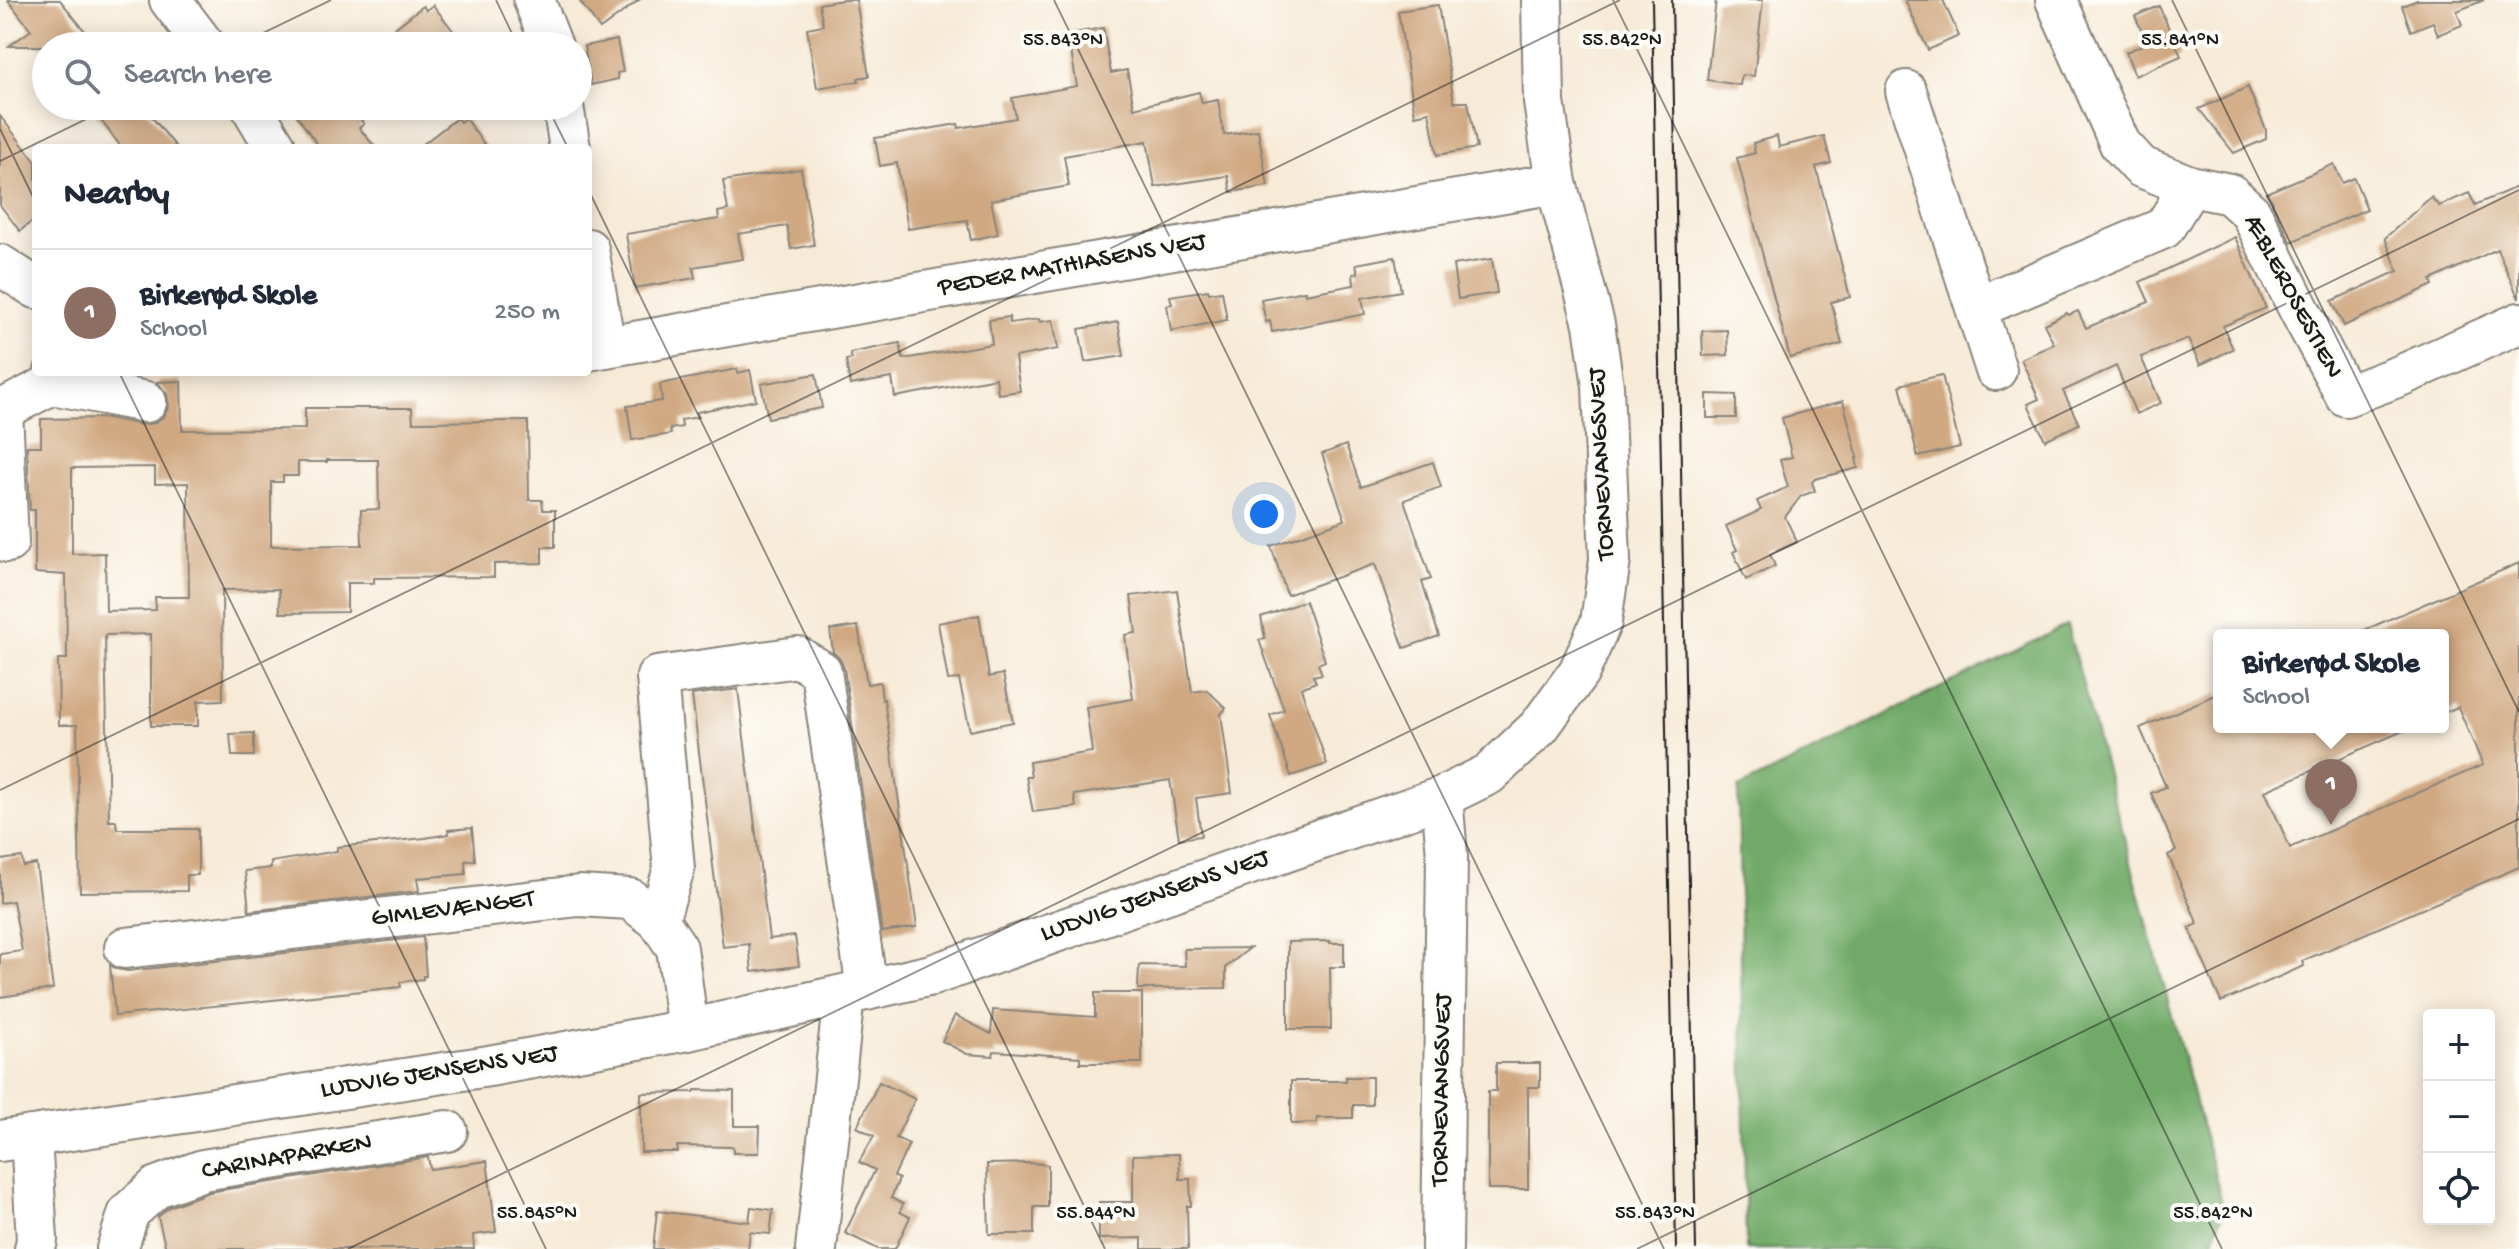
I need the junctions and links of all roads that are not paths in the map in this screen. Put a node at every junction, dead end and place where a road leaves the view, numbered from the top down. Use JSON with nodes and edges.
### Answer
{"nodes":[{"id":1,"x":170,"y":0,"type":"edge"},
{"id":2,"x":534,"y":0,"type":"edge"},
{"id":3,"x":1542,"y":0,"type":"edge"},
{"id":4,"x":2056,"y":0,"type":"edge"},
{"id":5,"x":194,"y":32,"type":"edge"},
{"id":6,"x":547,"y":32,"type":"edge"},
{"id":7,"x":1906,"y":91,"type":"dead end"},
{"id":8,"x":259,"y":120,"type":"edge"},
{"id":9,"x":565,"y":120,"type":"edge"},
{"id":10,"x":274,"y":144,"type":"edge"},
{"id":11,"x":569,"y":144,"type":"edge"},
{"id":12,"x":1556,"y":183,"type":"junction"},
{"id":13,"x":2190,"y":186,"type":"junction"},
{"id":14,"x":0,"y":265,"type":"edge"},
{"id":15,"x":32,"y":285,"type":"edge"},
{"id":16,"x":592,"y":298,"type":"edge"},
{"id":17,"x":1976,"y":308,"type":"junction"},
{"id":18,"x":2519,"y":323,"type":"edge"},
{"id":19,"x":596,"y":348,"type":"edge"},
{"id":20,"x":1996,"y":370,"type":"dead end"},
{"id":21,"x":54,"y":378,"type":"edge"},
{"id":22,"x":146,"y":402,"type":"dead end"},
{"id":23,"x":8,"y":542,"type":"dead end"},
{"id":24,"x":1442,"y":797,"type":"junction"},
{"id":25,"x":658,"y":920,"type":"junction"},
{"id":26,"x":125,"y":948,"type":"dead end"},
{"id":27,"x":856,"y":993,"type":"junction"},
{"id":28,"x":688,"y":1030,"type":"junction"},
{"id":29,"x":447,"y":1131,"type":"dead end"},
{"id":30,"x":16,"y":1139,"type":"edge"},
{"id":31,"x":35,"y":1249,"type":"edge"},
{"id":32,"x":117,"y":1249,"type":"edge"},
{"id":33,"x":816,"y":1249,"type":"edge"},
{"id":34,"x":1442,"y":1249,"type":"edge"}],
"edges":[{"from":1,"to":5,"type":"street"},
{"from":2,"to":6,"type":"street"},
{"from":3,"to":12,"type":"street","name":"TORNEVANGSVEJ"},
{"from":4,"to":13,"type":"street","name":"ÆBLEROSESTIEN"},
{"from":7,"to":17,"type":"street"},
{"from":8,"to":10,"type":"street"},
{"from":9,"to":11,"type":"street"},
{"from":12,"to":19,"type":"street","name":"PEDER MATHIASENS VEJ"},
{"from":12,"to":24,"type":"street","name":"TORNEVANGSVEJ"},
{"from":13,"to":17,"type":"street"},
{"from":13,"to":18,"type":"street","name":"ÆBLEROSESTIEN"},
{"from":14,"to":15,"type":"street"},
{"from":16,"to":19,"type":"street"},
{"from":17,"to":20,"type":"street"},
{"from":21,"to":22,"type":"street"},
{"from":21,"to":23,"type":"street"},
{"from":24,"to":27,"type":"street","name":"LUDVIG JENSENS VEJ"},
{"from":24,"to":34,"type":"street","name":"TORNEVANGSVEJ"},
{"from":25,"to":26,"type":"street","name":"GIMLEVÆNGET"},
{"from":25,"to":27,"type":"street"},
{"from":25,"to":28,"type":"street","name":"GIMLEVÆNGET"},
{"from":27,"to":28,"type":"street","name":"LUDVIG JENSENS VEJ"},
{"from":27,"to":33,"type":"street"},
{"from":28,"to":30,"type":"street","name":"LUDVIG JENSENS VEJ"},
{"from":29,"to":32,"type":"street","name":"CARINAPARKEN"},
{"from":30,"to":31,"type":"street"}]}
